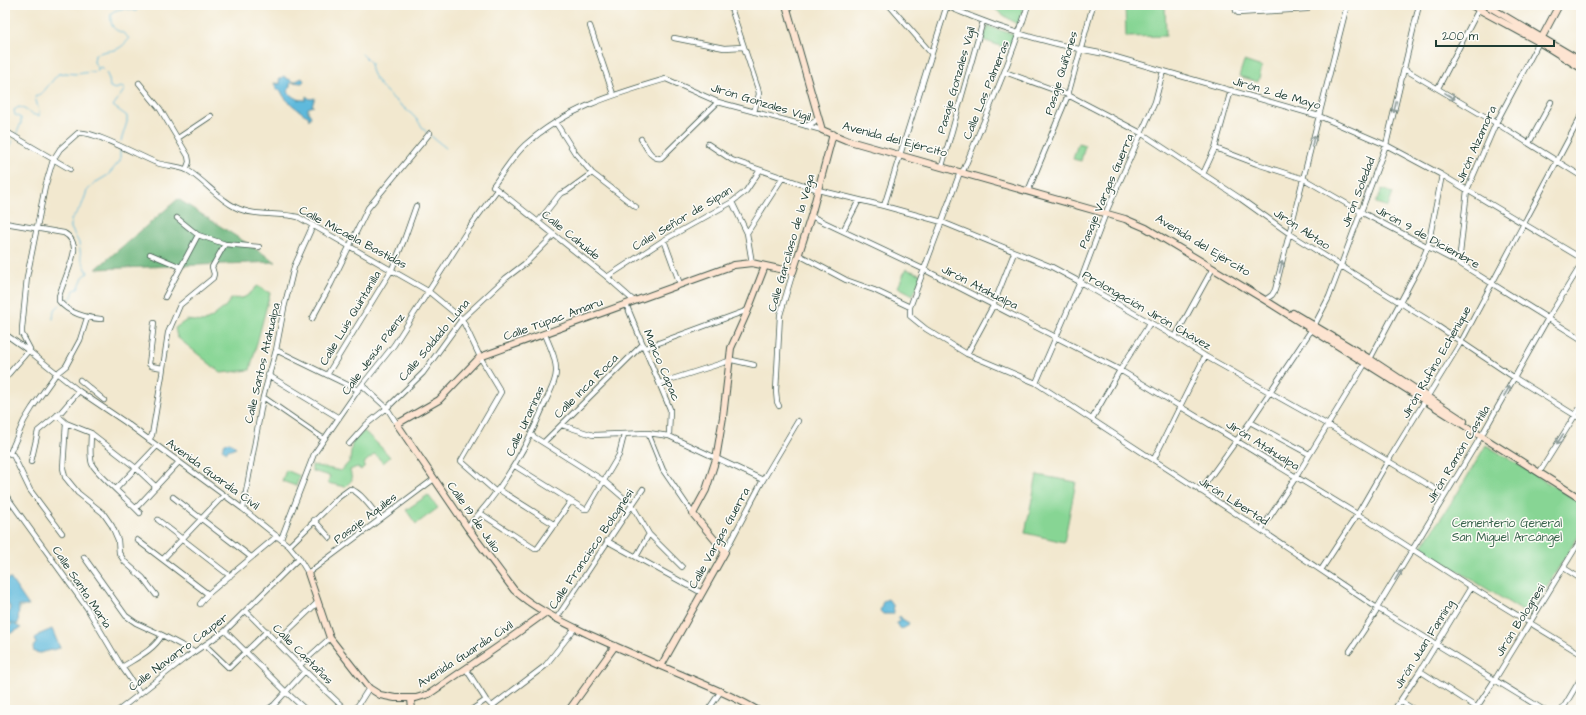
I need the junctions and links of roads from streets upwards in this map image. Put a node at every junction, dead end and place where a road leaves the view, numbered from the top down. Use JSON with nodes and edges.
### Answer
{"nodes":[{"id":1,"x":730,"y":5,"type":"edge"},
{"id":2,"x":786,"y":5,"type":"edge"},
{"id":3,"x":889,"y":5,"type":"edge"},
{"id":4,"x":946,"y":5,"type":"edge"},
{"id":5,"x":1028,"y":5,"type":"edge"},
{"id":6,"x":1093,"y":5,"type":"edge"},
{"id":7,"x":1235,"y":5,"type":"edge"},
{"id":8,"x":1309,"y":5,"type":"edge"},
{"id":9,"x":1347,"y":5,"type":"edge"},
{"id":10,"x":1419,"y":5,"type":"edge"},
{"id":11,"x":1471,"y":5,"type":"edge"},
{"id":12,"x":1486,"y":5,"type":"edge"},
{"id":13,"x":1559,"y":5,"type":"edge"},
{"id":14,"x":1479,"y":9,"type":"junction"},
{"id":15,"x":983,"y":21,"type":"junction"},
{"id":16,"x":590,"y":26,"type":"dead end"},
{"id":17,"x":1019,"y":34,"type":"junction"},
{"id":18,"x":674,"y":38,"type":"dead end"},
{"id":19,"x":1541,"y":40,"type":"junction"},
{"id":20,"x":743,"y":47,"type":"junction"},
{"id":21,"x":1079,"y":50,"type":"junction"},
{"id":22,"x":931,"y":53,"type":"junction"},
{"id":23,"x":1581,"y":61,"type":"edge"},
{"id":24,"x":1581,"y":68,"type":"edge"},
{"id":25,"x":1404,"y":69,"type":"junction"},
{"id":26,"x":1004,"y":72,"type":"junction"},
{"id":27,"x":1163,"y":72,"type":"junction"},
{"id":28,"x":139,"y":82,"type":"dead end"},
{"id":29,"x":1438,"y":88,"type":"junction"},
{"id":30,"x":1231,"y":90,"type":"junction"},
{"id":31,"x":612,"y":94,"type":"junction"},
{"id":32,"x":1068,"y":95,"type":"junction"},
{"id":33,"x":718,"y":102,"type":"junction"},
{"id":34,"x":1551,"y":102,"type":"dead end"},
{"id":35,"x":754,"y":112,"type":"junction"},
{"id":36,"x":211,"y":116,"type":"dead end"},
{"id":37,"x":1319,"y":116,"type":"junction"},
{"id":38,"x":1581,"y":116,"type":"edge"},
{"id":39,"x":818,"y":118,"type":"junction"},
{"id":40,"x":556,"y":123,"type":"junction"},
{"id":41,"x":1496,"y":123,"type":"junction"},
{"id":42,"x":804,"y":126,"type":"junction"},
{"id":43,"x":822,"y":130,"type":"junction"},
{"id":44,"x":5,"y":131,"type":"edge"},
{"id":45,"x":430,"y":133,"type":"dead end"},
{"id":46,"x":1141,"y":133,"type":"junction"},
{"id":47,"x":833,"y":134,"type":"junction"},
{"id":48,"x":178,"y":138,"type":"junction"},
{"id":49,"x":641,"y":139,"type":"dead end"},
{"id":50,"x":1529,"y":143,"type":"junction"},
{"id":51,"x":708,"y":144,"type":"dead end"},
{"id":52,"x":1386,"y":145,"type":"junction"},
{"id":53,"x":1215,"y":148,"type":"junction"},
{"id":54,"x":901,"y":153,"type":"junction"},
{"id":55,"x":53,"y":160,"type":"junction"},
{"id":56,"x":1557,"y":161,"type":"junction"},
{"id":57,"x":942,"y":165,"type":"junction"},
{"id":58,"x":70,"y":169,"type":"dead end"},
{"id":59,"x":186,"y":170,"type":"junction"},
{"id":60,"x":760,"y":170,"type":"junction"},
{"id":61,"x":962,"y":170,"type":"junction"},
{"id":62,"x":592,"y":173,"type":"junction"},
{"id":63,"x":1203,"y":174,"type":"junction"},
{"id":64,"x":1442,"y":175,"type":"junction"},
{"id":65,"x":1581,"y":176,"type":"edge"},
{"id":66,"x":783,"y":177,"type":"junction"},
{"id":67,"x":1304,"y":179,"type":"junction"},
{"id":68,"x":495,"y":188,"type":"junction"},
{"id":69,"x":818,"y":190,"type":"junction"},
{"id":70,"x":1029,"y":190,"type":"junction"},
{"id":71,"x":1467,"y":190,"type":"junction"},
{"id":72,"x":859,"y":200,"type":"junction"},
{"id":73,"x":732,"y":202,"type":"junction"},
{"id":74,"x":416,"y":206,"type":"dead end"},
{"id":75,"x":884,"y":206,"type":"junction"},
{"id":76,"x":636,"y":207,"type":"dead end"},
{"id":77,"x":1106,"y":212,"type":"junction"},
{"id":78,"x":1361,"y":212,"type":"junction"},
{"id":79,"x":811,"y":216,"type":"junction"},
{"id":80,"x":177,"y":218,"type":"dead end"},
{"id":81,"x":538,"y":222,"type":"junction"},
{"id":82,"x":942,"y":222,"type":"junction"},
{"id":83,"x":5,"y":223,"type":"edge"},
{"id":84,"x":1524,"y":224,"type":"junction"},
{"id":85,"x":313,"y":225,"type":"junction"},
{"id":86,"x":36,"y":229,"type":"junction"},
{"id":87,"x":843,"y":231,"type":"junction"},
{"id":88,"x":747,"y":233,"type":"junction"},
{"id":89,"x":1290,"y":234,"type":"junction"},
{"id":90,"x":198,"y":235,"type":"junction"},
{"id":91,"x":554,"y":235,"type":"junction"},
{"id":92,"x":664,"y":240,"type":"junction"},
{"id":93,"x":225,"y":244,"type":"junction"},
{"id":94,"x":1428,"y":246,"type":"junction"},
{"id":95,"x":259,"y":247,"type":"dead end"},
{"id":96,"x":350,"y":247,"type":"junction"},
{"id":97,"x":1014,"y":253,"type":"junction"},
{"id":98,"x":150,"y":254,"type":"dead end"},
{"id":99,"x":799,"y":255,"type":"junction"},
{"id":100,"x":1581,"y":258,"type":"edge"},
{"id":101,"x":752,"y":263,"type":"junction"},
{"id":102,"x":1459,"y":263,"type":"junction"},
{"id":103,"x":1581,"y":265,"type":"edge"},
{"id":104,"x":765,"y":266,"type":"junction"},
{"id":105,"x":1341,"y":266,"type":"junction"},
{"id":106,"x":181,"y":267,"type":"junction"},
{"id":107,"x":1213,"y":268,"type":"junction"},
{"id":108,"x":392,"y":269,"type":"junction"},
{"id":109,"x":925,"y":270,"type":"junction"},
{"id":110,"x":793,"y":272,"type":"junction"},
{"id":111,"x":1223,"y":272,"type":"junction"},
{"id":112,"x":607,"y":277,"type":"junction"},
{"id":113,"x":1080,"y":282,"type":"junction"},
{"id":114,"x":680,"y":284,"type":"junction"},
{"id":115,"x":1491,"y":284,"type":"junction"},
{"id":116,"x":428,"y":291,"type":"junction"},
{"id":117,"x":165,"y":297,"type":"dead end"},
{"id":118,"x":1266,"y":299,"type":"junction"},
{"id":119,"x":634,"y":301,"type":"junction"},
{"id":120,"x":626,"y":304,"type":"junction"},
{"id":121,"x":1400,"y":304,"type":"junction"},
{"id":122,"x":993,"y":306,"type":"junction"},
{"id":123,"x":910,"y":307,"type":"junction"},
{"id":124,"x":748,"y":310,"type":"junction"},
{"id":125,"x":86,"y":318,"type":"junction"},
{"id":126,"x":312,"y":319,"type":"dead end"},
{"id":127,"x":462,"y":319,"type":"junction"},
{"id":128,"x":101,"y":320,"type":"dead end"},
{"id":129,"x":1547,"y":320,"type":"junction"},
{"id":130,"x":154,"y":323,"type":"dead end"},
{"id":131,"x":1150,"y":323,"type":"junction"},
{"id":132,"x":1313,"y":328,"type":"junction"},
{"id":133,"x":5,"y":334,"type":"edge"},
{"id":134,"x":545,"y":334,"type":"junction"},
{"id":135,"x":1057,"y":336,"type":"junction"},
{"id":136,"x":1175,"y":337,"type":"junction"},
{"id":137,"x":1581,"y":339,"type":"edge"},
{"id":138,"x":1462,"y":342,"type":"junction"},
{"id":139,"x":644,"y":346,"type":"junction"},
{"id":140,"x":29,"y":350,"type":"junction"},
{"id":141,"x":276,"y":350,"type":"junction"},
{"id":142,"x":966,"y":354,"type":"junction"},
{"id":143,"x":1205,"y":356,"type":"junction"},
{"id":144,"x":480,"y":357,"type":"junction"},
{"id":145,"x":729,"y":361,"type":"junction"},
{"id":146,"x":1367,"y":361,"type":"junction"},
{"id":147,"x":754,"y":365,"type":"dead end"},
{"id":148,"x":163,"y":368,"type":"junction"},
{"id":149,"x":1120,"y":370,"type":"junction"},
{"id":150,"x":56,"y":374,"type":"junction"},
{"id":151,"x":268,"y":375,"type":"junction"},
{"id":152,"x":327,"y":375,"type":"junction"},
{"id":153,"x":5,"y":378,"type":"edge"},
{"id":154,"x":1515,"y":378,"type":"junction"},
{"id":155,"x":80,"y":380,"type":"dead end"},
{"id":156,"x":660,"y":383,"type":"junction"},
{"id":157,"x":1036,"y":383,"type":"junction"},
{"id":158,"x":363,"y":386,"type":"junction"},
{"id":159,"x":358,"y":390,"type":"junction"},
{"id":160,"x":79,"y":391,"type":"junction"},
{"id":161,"x":1270,"y":393,"type":"junction"},
{"id":162,"x":263,"y":397,"type":"junction"},
{"id":163,"x":1426,"y":399,"type":"junction"},
{"id":164,"x":104,"y":400,"type":"dead end"},
{"id":165,"x":779,"y":406,"type":"dead end"},
{"id":166,"x":1181,"y":406,"type":"junction"},
{"id":167,"x":1581,"y":406,"type":"edge"},
{"id":168,"x":387,"y":408,"type":"junction"},
{"id":169,"x":57,"y":415,"type":"junction"},
{"id":170,"x":1575,"y":415,"type":"junction"},
{"id":171,"x":339,"y":418,"type":"junction"},
{"id":172,"x":1581,"y":418,"type":"edge"},
{"id":173,"x":1092,"y":420,"type":"junction"},
{"id":174,"x":798,"y":421,"type":"dead end"},
{"id":175,"x":1250,"y":422,"type":"junction"},
{"id":176,"x":66,"y":423,"type":"junction"},
{"id":177,"x":396,"y":424,"type":"junction"},
{"id":178,"x":562,"y":425,"type":"junction"},
{"id":179,"x":1328,"y":425,"type":"junction"},
{"id":180,"x":91,"y":433,"type":"junction"},
{"id":181,"x":648,"y":433,"type":"junction"},
{"id":182,"x":531,"y":435,"type":"junction"},
{"id":183,"x":624,"y":435,"type":"junction"},
{"id":184,"x":1482,"y":435,"type":"junction"},
{"id":185,"x":669,"y":436,"type":"junction"},
{"id":186,"x":324,"y":439,"type":"junction"},
{"id":187,"x":149,"y":440,"type":"junction"},
{"id":188,"x":1237,"y":441,"type":"junction"},
{"id":189,"x":544,"y":442,"type":"junction"},
{"id":190,"x":350,"y":444,"type":"dead end"},
{"id":191,"x":157,"y":446,"type":"junction"},
{"id":192,"x":8,"y":452,"type":"edge"},
{"id":193,"x":1310,"y":454,"type":"junction"},
{"id":194,"x":716,"y":459,"type":"junction"},
{"id":195,"x":1154,"y":459,"type":"junction"},
{"id":196,"x":1388,"y":461,"type":"junction"},
{"id":197,"x":31,"y":462,"type":"dead end"},
{"id":198,"x":179,"y":462,"type":"junction"},
{"id":199,"x":515,"y":466,"type":"junction"},
{"id":200,"x":136,"y":468,"type":"junction"},
{"id":201,"x":1540,"y":471,"type":"junction"},
{"id":202,"x":1296,"y":477,"type":"junction"},
{"id":203,"x":434,"y":479,"type":"junction"},
{"id":204,"x":604,"y":480,"type":"junction"},
{"id":205,"x":764,"y":480,"type":"junction"},
{"id":206,"x":156,"y":487,"type":"junction"},
{"id":207,"x":116,"y":489,"type":"junction"},
{"id":208,"x":643,"y":489,"type":"dead end"},
{"id":209,"x":497,"y":491,"type":"junction"},
{"id":210,"x":1200,"y":491,"type":"junction"},
{"id":211,"x":5,"y":494,"type":"edge"},
{"id":212,"x":224,"y":495,"type":"junction"},
{"id":213,"x":1445,"y":495,"type":"junction"},
{"id":214,"x":1581,"y":495,"type":"edge"},
{"id":215,"x":173,"y":497,"type":"dead end"},
{"id":216,"x":1581,"y":499,"type":"edge"},
{"id":217,"x":571,"y":501,"type":"junction"},
{"id":218,"x":632,"y":505,"type":"junction"},
{"id":219,"x":136,"y":508,"type":"junction"},
{"id":220,"x":243,"y":509,"type":"junction"},
{"id":221,"x":140,"y":513,"type":"dead end"},
{"id":222,"x":480,"y":513,"type":"junction"},
{"id":223,"x":693,"y":514,"type":"junction"},
{"id":224,"x":1357,"y":515,"type":"junction"},
{"id":225,"x":201,"y":519,"type":"junction"},
{"id":226,"x":380,"y":519,"type":"junction"},
{"id":227,"x":158,"y":520,"type":"dead end"},
{"id":228,"x":314,"y":520,"type":"junction"},
{"id":229,"x":555,"y":525,"type":"junction"},
{"id":230,"x":467,"y":527,"type":"junction"},
{"id":231,"x":1261,"y":530,"type":"junction"},
{"id":232,"x":62,"y":533,"type":"dead end"},
{"id":233,"x":649,"y":534,"type":"junction"},
{"id":234,"x":279,"y":538,"type":"junction"},
{"id":235,"x":330,"y":538,"type":"dead end"},
{"id":236,"x":182,"y":539,"type":"junction"},
{"id":237,"x":1581,"y":539,"type":"edge"},
{"id":238,"x":137,"y":540,"type":"dead end"},
{"id":239,"x":607,"y":541,"type":"junction"},
{"id":240,"x":288,"y":546,"type":"junction"},
{"id":241,"x":1412,"y":551,"type":"junction"},
{"id":242,"x":725,"y":552,"type":"junction"},
{"id":243,"x":84,"y":557,"type":"dead end"},
{"id":244,"x":251,"y":557,"type":"junction"},
{"id":245,"x":636,"y":557,"type":"junction"},
{"id":246,"x":299,"y":558,"type":"junction"},
{"id":247,"x":163,"y":559,"type":"junction"},
{"id":248,"x":682,"y":567,"type":"dead end"},
{"id":249,"x":1564,"y":568,"type":"junction"},
{"id":250,"x":1321,"y":570,"type":"junction"},
{"id":251,"x":308,"y":572,"type":"junction"},
{"id":252,"x":230,"y":576,"type":"junction"},
{"id":253,"x":1581,"y":579,"type":"edge"},
{"id":254,"x":1471,"y":587,"type":"junction"},
{"id":255,"x":702,"y":593,"type":"junction"},
{"id":256,"x":208,"y":594,"type":"junction"},
{"id":257,"x":156,"y":595,"type":"dead end"},
{"id":258,"x":318,"y":602,"type":"junction"},
{"id":259,"x":200,"y":604,"type":"dead end"},
{"id":260,"x":1377,"y":608,"type":"junction"},
{"id":261,"x":246,"y":611,"type":"junction"},
{"id":262,"x":545,"y":613,"type":"junction"},
{"id":263,"x":556,"y":619,"type":"junction"},
{"id":264,"x":1530,"y":622,"type":"junction"},
{"id":265,"x":575,"y":628,"type":"junction"},
{"id":266,"x":225,"y":631,"type":"junction"},
{"id":267,"x":267,"y":631,"type":"junction"},
{"id":268,"x":160,"y":637,"type":"junction"},
{"id":269,"x":330,"y":638,"type":"junction"},
{"id":270,"x":276,"y":641,"type":"junction"},
{"id":271,"x":205,"y":645,"type":"junction"},
{"id":272,"x":1436,"y":645,"type":"junction"},
{"id":273,"x":615,"y":646,"type":"junction"},
{"id":274,"x":1350,"y":651,"type":"dead end"},
{"id":275,"x":194,"y":652,"type":"junction"},
{"id":276,"x":246,"y":652,"type":"junction"},
{"id":277,"x":1581,"y":654,"type":"edge"},
{"id":278,"x":300,"y":666,"type":"junction"},
{"id":279,"x":661,"y":666,"type":"junction"},
{"id":280,"x":122,"y":667,"type":"junction"},
{"id":281,"x":466,"y":669,"type":"junction"},
{"id":282,"x":305,"y":671,"type":"junction"},
{"id":283,"x":1420,"y":671,"type":"junction"},
{"id":284,"x":1581,"y":678,"type":"edge"},
{"id":285,"x":1494,"y":681,"type":"junction"},
{"id":286,"x":369,"y":688,"type":"junction"},
{"id":287,"x":721,"y":691,"type":"junction"},
{"id":288,"x":286,"y":692,"type":"junction"},
{"id":289,"x":140,"y":693,"type":"junction"},
{"id":290,"x":411,"y":699,"type":"junction"},
{"id":291,"x":486,"y":700,"type":"junction"},
{"id":292,"x":1400,"y":701,"type":"junction"},
{"id":293,"x":492,"y":706,"type":"junction"},
{"id":294,"x":1476,"y":708,"type":"edge"},
{"id":295,"x":271,"y":709,"type":"edge"},
{"id":296,"x":119,"y":710,"type":"edge"},
{"id":297,"x":306,"y":710,"type":"edge"},
{"id":298,"x":346,"y":710,"type":"edge"},
{"id":299,"x":355,"y":710,"type":"edge"},
{"id":300,"x":412,"y":710,"type":"edge"},
{"id":301,"x":472,"y":710,"type":"edge"},
{"id":302,"x":496,"y":710,"type":"edge"},
{"id":303,"x":570,"y":710,"type":"edge"},
{"id":304,"x":708,"y":710,"type":"edge"},
{"id":305,"x":757,"y":710,"type":"edge"},
{"id":306,"x":1394,"y":710,"type":"edge"},
{"id":307,"x":1414,"y":710,"type":"edge"},
{"id":308,"x":1544,"y":710,"type":"edge"},
{"id":309,"x":1562,"y":710,"type":"edge"}],
"edges":[{"from":1,"to":20,"type":"street"},
{"from":2,"to":39,"type":"street"},
{"from":3,"to":22,"type":"street"},
{"from":4,"to":15,"type":"street","name":"Jirón 2 de Mayo"},
{"from":4,"to":22,"type":"street"},
{"from":5,"to":17,"type":"street","name":"Calle Las Palmeras"},
{"from":6,"to":21,"type":"street","name":"Pasaje Quiñones"},
{"from":7,"to":8,"type":"street"},
{"from":9,"to":37,"type":"street"},
{"from":10,"to":25,"type":"street","name":"Jirón Soledad"},
{"from":11,"to":14,"type":"street"},
{"from":12,"to":19,"type":"street"},
{"from":13,"to":19,"type":"street","name":"Jirón Alzamora"},
{"from":14,"to":19,"type":"street"},
{"from":14,"to":29,"type":"street"},
{"from":15,"to":17,"type":"street","name":"Jirón 2 de Mayo"},
{"from":15,"to":57,"type":"street","name":"Pasaje Gonzales Vigil"},
{"from":16,"to":31,"type":"street"},
{"from":17,"to":21,"type":"street","name":"Jirón 2 de Mayo"},
{"from":17,"to":26,"type":"street","name":"Calle Las Palmeras"},
{"from":18,"to":20,"type":"street"},
{"from":19,"to":23,"type":"street"},
{"from":19,"to":24,"type":"street"},
{"from":19,"to":41,"type":"street","name":"Jirón Alzamora"},
{"from":20,"to":35,"type":"street"},
{"from":21,"to":27,"type":"street","name":"Jirón 2 de Mayo"},
{"from":21,"to":32,"type":"street","name":"Pasaje Quiñones"},
{"from":22,"to":54,"type":"street"},
{"from":25,"to":29,"type":"street"},
{"from":25,"to":52,"type":"street","name":"Jirón Soledad","one_way":true},
{"from":26,"to":32,"type":"street","name":"Jirón Abtao"},
{"from":26,"to":61,"type":"street","name":"Calle Las Palmeras"},
{"from":27,"to":30,"type":"street","name":"Jirón 2 de Mayo"},
{"from":27,"to":46,"type":"street","name":"Pasaje Vargas Guerra"},
{"from":28,"to":48,"type":"street"},
{"from":29,"to":41,"type":"street","one_way":true},
{"from":30,"to":37,"type":"street","name":"Jirón 2 de Mayo"},
{"from":30,"to":53,"type":"street"},
{"from":31,"to":33,"type":"street","name":"Jirón Gonzales Vigil"},
{"from":31,"to":40,"type":"street","name":"Jirón Gonzales Vigil"},
{"from":32,"to":46,"type":"street","name":"Jirón Abtao"},
{"from":32,"to":70,"type":"street","name":"Pasaje Quiñones"},
{"from":33,"to":35,"type":"street","name":"Jirón Gonzales Vigil"},
{"from":33,"to":49,"type":"street"},
{"from":34,"to":50,"type":"street"},
{"from":35,"to":42,"type":"street","name":"Jirón Gonzales Vigil"},
{"from":36,"to":48,"type":"street"},
{"from":37,"to":52,"type":"street","name":"Jirón 2 de Mayo"},
{"from":67,"to":37,"type":"street","one_way":true},
{"from":38,"to":56,"type":"street","name":"Jirón Rufino Echenique"},
{"from":39,"to":42,"type":"street"},
{"from":39,"to":43,"type":"street"},
{"from":40,"to":62,"type":"street"},
{"from":40,"to":68,"type":"street","name":"Jirón Gonzales Vigil"},
{"from":41,"to":50,"type":"street"},
{"from":41,"to":71,"type":"street","name":"Jirón Alzamora"},
{"from":42,"to":43,"type":"street","name":"Jirón Gonzales Vigil"},
{"from":43,"to":47,"type":"street","name":"Avenida del Ejército"},
{"from":44,"to":55,"type":"street"},
{"from":45,"to":96,"type":"street"},
{"from":46,"to":63,"type":"street","name":"Jirón Abtao"},
{"from":46,"to":77,"type":"street","name":"Pasaje Vargas Guerra"},
{"from":47,"to":54,"type":"street","name":"Avenida del Ejército"},
{"from":47,"to":69,"type":"street","name":"Calle Garcilaso de la Vega"},
{"from":48,"to":59,"type":"street"},
{"from":50,"to":56,"type":"street"},
{"from":51,"to":60,"type":"street","name":"Prolongación Jirón Chávez"},
{"from":52,"to":64,"type":"street","name":"Jirón 2 de Mayo"},
{"from":52,"to":78,"type":"street","name":"Jirón Soledad"},
{"from":53,"to":63,"type":"street"},
{"from":53,"to":67,"type":"street","name":"Jirón 9 de Diciembre"},
{"from":54,"to":57,"type":"street","name":"Avenida del Ejército"},
{"from":54,"to":75,"type":"street"},
{"from":55,"to":58,"type":"street"},
{"from":55,"to":59,"type":"street","name":"Calle Micaela Bastidas"},
{"from":55,"to":86,"type":"street"},
{"from":56,"to":65,"type":"street"},
{"from":56,"to":84,"type":"street","name":"Jirón Rufino Echenique"},
{"from":57,"to":61,"type":"street","name":"Avenida del Ejército"},
{"from":59,"to":85,"type":"street","name":"Calle Micaela Bastidas"},
{"from":60,"to":66,"type":"street","name":"Prolongación Jirón Chávez"},
{"from":60,"to":73,"type":"street","name":"Calel Señor de Sipan"},
{"from":61,"to":70,"type":"street","name":"Avenida del Ejército"},
{"from":61,"to":82,"type":"street","name":"Calle Las Palmeras"},
{"from":62,"to":76,"type":"street"},
{"from":62,"to":81,"type":"street"},
{"from":63,"to":89,"type":"street","name":"Jirón Abtao"},
{"from":64,"to":71,"type":"street","name":"Jirón 2 de Mayo"},
{"from":64,"to":94,"type":"street"},
{"from":66,"to":69,"type":"street","name":"Prolongación Jirón Chávez"},
{"from":66,"to":88,"type":"street"},
{"from":67,"to":78,"type":"street","name":"Jirón 9 de Diciembre"},
{"from":67,"to":89,"type":"street"},
{"from":68,"to":81,"type":"street","name":"Calle Cahuide"},
{"from":68,"to":116,"type":"street","name":"Calle Jesús Páenz"},
{"from":69,"to":72,"type":"street","name":"Prolongación Jirón Chávez"},
{"from":69,"to":79,"type":"street","name":"Calle Garcilaso de la Vega"},
{"from":70,"to":77,"type":"street","name":"Avenida del Ejército"},
{"from":71,"to":84,"type":"street","name":"Jirón 2 de Mayo"},
{"from":71,"to":102,"type":"street","name":"Jirón Alzamora"},
{"from":72,"to":75,"type":"street","name":"Prolongación Jirón Chávez"},
{"from":72,"to":87,"type":"street"},
{"from":73,"to":88,"type":"street"},
{"from":73,"to":92,"type":"street","name":"Calel Señor de Sipan"},
{"from":74,"to":108,"type":"street","name":"Calle Luis Quintanilla"},
{"from":75,"to":82,"type":"street","name":"Prolongación Jirón Chávez"},
{"from":77,"to":107,"type":"street","name":"Avenida del Ejército"},
{"from":77,"to":111,"type":"street","name":"Avenida del Ejército"},
{"from":77,"to":113,"type":"street","name":"Pasaje Vargas Guerra"},
{"from":78,"to":94,"type":"street","name":"Jirón 9 de Diciembre"},
{"from":78,"to":105,"type":"street","name":"Jirón Soledad"},
{"from":79,"to":87,"type":"street","name":"Jirón Atahualpa"},
{"from":79,"to":99,"type":"street","name":"Calle Garcilaso de la Vega"},
{"from":80,"to":90,"type":"street"},
{"from":81,"to":91,"type":"street","name":"Calle Cahuide"},
{"from":82,"to":97,"type":"street","name":"Prolongación Jirón Chávez"},
{"from":82,"to":109,"type":"street","name":"Calle Las Palmeras"},
{"from":83,"to":86,"type":"street"},
{"from":84,"to":100,"type":"street","name":"Jirón 2 de Mayo"},
{"from":84,"to":115,"type":"street","name":"Jirón Rufino Echenique"},
{"from":85,"to":96,"type":"street","name":"Calle Micaela Bastidas"},
{"from":85,"to":141,"type":"street","name":"Calle Santos Atahualpa"},
{"from":86,"to":125,"type":"street"},
{"from":86,"to":140,"type":"street"},
{"from":87,"to":109,"type":"street","name":"Jirón Atahualpa"},
{"from":88,"to":101,"type":"street"},
{"from":89,"to":105,"type":"street","name":"Jirón Abtao"},
{"from":118,"to":89,"type":"street","one_way":true},
{"from":90,"to":93,"type":"street"},
{"from":90,"to":106,"type":"street"},
{"from":91,"to":112,"type":"street","name":"Calle Cahuide"},
{"from":91,"to":127,"type":"street","name":"Calle Soldado Luna"},
{"from":92,"to":112,"type":"street","name":"Calel Señor de Sipan"},
{"from":92,"to":114,"type":"street"},
{"from":93,"to":95,"type":"street"},
{"from":93,"to":148,"type":"street"},
{"from":94,"to":102,"type":"street","name":"Jirón 9 de Diciembre"},
{"from":94,"to":121,"type":"street"},
{"from":96,"to":108,"type":"street","name":"Calle Micaela Bastidas"},
{"from":96,"to":126,"type":"street"},
{"from":97,"to":113,"type":"street","name":"Prolongación Jirón Chávez"},
{"from":97,"to":122,"type":"street"},
{"from":98,"to":106,"type":"street"},
{"from":99,"to":110,"type":"street","name":"Calle Garcilaso de la Vega"},
{"from":99,"to":123,"type":"street"},
{"from":101,"to":104,"type":"street"},
{"from":101,"to":114,"type":"street","name":"Calle Túpac Amaru"},
{"from":102,"to":115,"type":"street","name":"Jirón 9 de Diciembre"},
{"from":103,"to":129,"type":"street","name":"Jirón Ramón Castilla"},
{"from":104,"to":110,"type":"street"},
{"from":104,"to":124,"type":"street"},
{"from":105,"to":121,"type":"street","name":"Jirón Abtao"},
{"from":105,"to":132,"type":"street","name":"Jirón Soledad"},
{"from":106,"to":117,"type":"street"},
{"from":107,"to":111,"type":"street","name":"Avenida del Ejército"},
{"from":107,"to":136,"type":"street"},
{"from":108,"to":116,"type":"street","name":"Calle Micaela Bastidas"},
{"from":108,"to":152,"type":"street","name":"Calle Luis Quintanilla"},
{"from":109,"to":122,"type":"street","name":"Jirón Atahualpa"},
{"from":109,"to":123,"type":"street","name":"Calle Las Palmeras"},
{"from":110,"to":165,"type":"street","name":"Calle Garcilaso de la Vega"},
{"from":111,"to":118,"type":"street","name":"Avenida del Ejército"},
{"from":112,"to":119,"type":"street","name":"Calle Cahuide"},
{"from":113,"to":131,"type":"street","name":"Prolongación Jirón Chávez"},
{"from":113,"to":135,"type":"street","name":"Pasaje Vargas Guerra"},
{"from":114,"to":119,"type":"street","name":"Calle Túpac Amaru"},
{"from":115,"to":129,"type":"street","name":"Jirón 9 de Diciembre"},
{"from":115,"to":138,"type":"street","name":"Jirón Rufino Echenique"},
{"from":116,"to":127,"type":"street","name":"Calle Micaela Bastidas"},
{"from":116,"to":158,"type":"street","name":"Calle Jesús Páenz"},
{"from":118,"to":132,"type":"street","name":"Avenida del Ejército"},
{"from":119,"to":120,"type":"street","name":"Calle Túpac Amaru"},
{"from":120,"to":134,"type":"street","name":"Calle Túpac Amaru"},
{"from":120,"to":139,"type":"street","name":"Manco Capac"},
{"from":121,"to":138,"type":"street","name":"Jirón Abtao"},
{"from":121,"to":146,"type":"street"},
{"from":122,"to":135,"type":"street","name":"Jirón Atahualpa"},
{"from":122,"to":142,"type":"street"},
{"from":123,"to":142,"type":"street","name":"Jirón Libertad"},
{"from":124,"to":139,"type":"street","name":"Calle Inca Roca"},
{"from":124,"to":145,"type":"street"},
{"from":125,"to":128,"type":"street"},
{"from":125,"to":150,"type":"street"},
{"from":127,"to":144,"type":"street","name":"Calle Micaela Bastidas"},
{"from":127,"to":168,"type":"street","name":"Calle Soldado Luna"},
{"from":129,"to":137,"type":"street","name":"Jirón 9 de Diciembre"},
{"from":129,"to":154,"type":"street","name":"Jirón Ramón Castilla"},
{"from":130,"to":148,"type":"street"},
{"from":131,"to":136,"type":"street","name":"Prolongación Jirón Chávez"},
{"from":131,"to":149,"type":"street"},
{"from":132,"to":146,"type":"street","name":"Avenida del Ejército"},
{"from":132,"to":161,"type":"street","name":"Jirón Soledad"},
{"from":133,"to":140,"type":"street","name":"Avenida Guardia Civil"},
{"from":134,"to":144,"type":"street","name":"Calle Túpac Amaru"},
{"from":134,"to":182,"type":"street","name":"Calle Urarinas"},
{"from":135,"to":149,"type":"street","name":"Jirón Atahualpa"},
{"from":135,"to":157,"type":"street","name":"Pasaje Vargas Guerra"},
{"from":136,"to":143,"type":"street","name":"Prolongación Jirón Chávez"},
{"from":138,"to":154,"type":"street","name":"Jirón Abtao"},
{"from":138,"to":163,"type":"street","name":"Jirón Rufino Echenique"},
{"from":139,"to":156,"type":"street","name":"Manco Capac"},
{"from":139,"to":178,"type":"street","name":"Calle Inca Roca"},
{"from":140,"to":150,"type":"street","name":"Avenida Guardia Civil"},
{"from":140,"to":153,"type":"street"},
{"from":141,"to":151,"type":"street","name":"Calle Santos Atahualpa"},
{"from":141,"to":152,"type":"street"},
{"from":142,"to":157,"type":"street","name":"Jirón Libertad"},
{"from":143,"to":161,"type":"street","name":"Prolongación Jirón Chávez"},
{"from":143,"to":166,"type":"street"},
{"from":144,"to":177,"type":"street"},
{"from":144,"to":209,"type":"street","name":"Calle Micaela Bastidas"},
{"from":145,"to":147,"type":"street"},
{"from":145,"to":156,"type":"street"},
{"from":145,"to":194,"type":"street"},
{"from":146,"to":163,"type":"street","name":"Avenida del Ejército"},
{"from":146,"to":179,"type":"street"},
{"from":148,"to":187,"type":"street"},
{"from":149,"to":166,"type":"street","name":"Jirón Atahualpa"},
{"from":149,"to":173,"type":"street"},
{"from":150,"to":160,"type":"street","name":"Avenida Guardia Civil"},
{"from":150,"to":192,"type":"street"},
{"from":151,"to":162,"type":"street","name":"Calle Santos Atahualpa"},
{"from":151,"to":171,"type":"street"},
{"from":152,"to":159,"type":"street"},
{"from":154,"to":170,"type":"street","name":"Jirón Abtao"},
{"from":184,"to":154,"type":"street","name":"Jirón Ramón Castilla","one_way":true},
{"from":155,"to":164,"type":"street"},
{"from":156,"to":185,"type":"street","name":"Manco Capac"},
{"from":157,"to":173,"type":"street","name":"Jirón Libertad"},
{"from":158,"to":159,"type":"street","name":"Calle Jesús Páenz"},
{"from":158,"to":168,"type":"street"},
{"from":159,"to":171,"type":"street","name":"Calle Jesús Páenz"},
{"from":160,"to":169,"type":"street"},
{"from":160,"to":187,"type":"street","name":"Avenida Guardia Civil"},
{"from":161,"to":175,"type":"street","name":"Jirón Soledad"},
{"from":161,"to":179,"type":"street","name":"Prolongación Jirón Chávez"},
{"from":162,"to":186,"type":"street"},
{"from":162,"to":220,"type":"street","name":"Calle Santos Atahualpa"},
{"from":163,"to":184,"type":"street","name":"Avenida del Ejército"},
{"from":163,"to":196,"type":"street","name":"Jirón Rufino Echenique"},
{"from":166,"to":188,"type":"street","name":"Jirón Atahualpa"},
{"from":166,"to":195,"type":"street"},
{"from":167,"to":170,"type":"street"},
{"from":168,"to":177,"type":"street"},
{"from":168,"to":190,"type":"street","name":"Calle Soldado Luna"},
{"from":169,"to":176,"type":"street"},
{"from":169,"to":197,"type":"street"},
{"from":170,"to":172,"type":"street","name":"Jirón Abtao"},
{"from":170,"to":201,"type":"street","one_way":true},
{"from":171,"to":186,"type":"street","name":"Calle Jesús Páenz"},
{"from":173,"to":195,"type":"street","name":"Jirón Libertad"},
{"from":174,"to":205,"type":"street","name":"Calle Vargas Guerra"},
{"from":175,"to":188,"type":"street","name":"Jirón Soledad"},
{"from":175,"to":193,"type":"street"},
{"from":176,"to":180,"type":"street"},
{"from":176,"to":257,"type":"street"},
{"from":177,"to":203,"type":"street","name":"Calle 19 de Julio"},
{"from":178,"to":183,"type":"street"},
{"from":178,"to":189,"type":"street","name":"Calle Inca Roca"},
{"from":179,"to":193,"type":"street"},
{"from":179,"to":196,"type":"street","name":"Prolongación Jirón Chávez"},
{"from":180,"to":200,"type":"street"},
{"from":180,"to":207,"type":"street"},
{"from":181,"to":183,"type":"street"},
{"from":181,"to":185,"type":"street"},
{"from":181,"to":223,"type":"street"},
{"from":182,"to":189,"type":"street"},
{"from":182,"to":199,"type":"street","name":"Calle Urarinas"},
{"from":183,"to":204,"type":"street"},
{"from":184,"to":201,"type":"street","name":"Avenida del Ejército"},
{"from":184,"to":213,"type":"street","name":"Jirón Ramón Castilla"},
{"from":185,"to":194,"type":"street"},
{"from":186,"to":234,"type":"street","name":"Calle Jesús Páenz"},
{"from":187,"to":191,"type":"street","name":"Avenida Guardia Civil"},
{"from":188,"to":202,"type":"street","name":"Jirón Atahualpa"},
{"from":188,"to":210,"type":"street","name":"Jirón Soledad"},
{"from":189,"to":204,"type":"street"},
{"from":191,"to":198,"type":"street","name":"Avenida Guardia Civil"},
{"from":191,"to":200,"type":"street"},
{"from":192,"to":232,"type":"street"},
{"from":193,"to":202,"type":"street"},
{"from":194,"to":205,"type":"street"},
{"from":194,"to":223,"type":"street"},
{"from":195,"to":210,"type":"street","name":"Jirón Libertad"},
{"from":196,"to":213,"type":"street","name":"Prolongación Jirón Chávez"},
{"from":196,"to":224,"type":"street","name":"Jirón Rufino Echenique"},
{"from":198,"to":206,"type":"street"},
{"from":198,"to":212,"type":"street","name":"Avenida Guardia Civil"},
{"from":199,"to":209,"type":"street","name":"Calle Urarinas"},
{"from":199,"to":217,"type":"street"},
{"from":200,"to":206,"type":"street"},
{"from":200,"to":207,"type":"street"},
{"from":201,"to":214,"type":"street"},
{"from":201,"to":216,"type":"street"},
{"from":202,"to":224,"type":"street","name":"Jirón Atahualpa"},
{"from":202,"to":231,"type":"street"},
{"from":203,"to":226,"type":"street","name":"Pasaje Aquiles"},
{"from":203,"to":230,"type":"street","name":"Calle 19 de Julio"},
{"from":204,"to":217,"type":"street"},
{"from":204,"to":218,"type":"street"},
{"from":205,"to":242,"type":"street","name":"Calle Vargas Guerra"},
{"from":206,"to":219,"type":"street"},
{"from":207,"to":219,"type":"street"},
{"from":208,"to":218,"type":"street","name":"Calle Francisco Bolognesi"},
{"from":209,"to":222,"type":"street","name":"Calle Urarinas"},
{"from":209,"to":229,"type":"street"},
{"from":210,"to":231,"type":"street","name":"Jirón Libertad"},
{"from":211,"to":280,"type":"street","name":"Calle Santa María"},
{"from":212,"to":220,"type":"street","name":"Avenida Guardia Civil"},
{"from":212,"to":225,"type":"street"},
{"from":213,"to":241,"type":"street","name":"Jirón Ramón Castilla"},
{"from":215,"to":225,"type":"street"},
{"from":217,"to":229,"type":"street"},
{"from":218,"to":233,"type":"street"},
{"from":218,"to":239,"type":"street","name":"Calle Francisco Bolognesi"},
{"from":219,"to":221,"type":"street"},
{"from":220,"to":234,"type":"street","name":"Avenida Guardia Civil"},
{"from":222,"to":229,"type":"street"},
{"from":222,"to":230,"type":"street","name":"Calle Urarinas"},
{"from":223,"to":242,"type":"street"},
{"from":224,"to":241,"type":"street","name":"Jirón Atahualpa"},
{"from":224,"to":250,"type":"street","name":"Jirón Rufino Echenique"},
{"from":225,"to":236,"type":"street"},
{"from":225,"to":244,"type":"street"},
{"from":226,"to":228,"type":"street"},
{"from":226,"to":251,"type":"street","name":"Pasaje Aquiles"},
{"from":227,"to":236,"type":"street"},
{"from":228,"to":235,"type":"street"},
{"from":228,"to":240,"type":"street"},
{"from":230,"to":262,"type":"street","name":"Calle 19 de Julio"},
{"from":231,"to":250,"type":"street","name":"Jirón Libertad"},
{"from":233,"to":245,"type":"street"},
{"from":233,"to":248,"type":"street"},
{"from":234,"to":240,"type":"street","name":"Avenida Guardia Civil"},
{"from":234,"to":244,"type":"street"},
{"from":236,"to":247,"type":"street"},
{"from":236,"to":252,"type":"street"},
{"from":237,"to":249,"type":"street","name":"Jirón Bolognesi"},
{"from":238,"to":247,"type":"street"},
{"from":239,"to":245,"type":"street"},
{"from":239,"to":263,"type":"street","name":"Calle Francisco Bolognesi"},
{"from":240,"to":246,"type":"street","name":"Avenida Guardia Civil"},
{"from":241,"to":254,"type":"street","name":"Jirón Atahualpa"},
{"from":260,"to":241,"type":"street","name":"Jirón Ramón Castilla","one_way":true},
{"from":242,"to":255,"type":"street","name":"Calle Vargas Guerra"},
{"from":243,"to":268,"type":"street"},
{"from":244,"to":252,"type":"street"},
{"from":245,"to":255,"type":"street"},
{"from":246,"to":251,"type":"street","name":"Avenida Guardia Civil"},
{"from":246,"to":261,"type":"street","name":"Calle Navarro Cauper"},
{"from":247,"to":256,"type":"street"},
{"from":249,"to":253,"type":"street"},
{"from":249,"to":264,"type":"street","name":"Jirón Bolognesi"},
{"from":250,"to":260,"type":"street","name":"Jirón Libertad"},
{"from":251,"to":258,"type":"street","name":"Avenida Guardia Civil"},
{"from":252,"to":256,"type":"street"},
{"from":254,"to":264,"type":"street","name":"Jirón Atahualpa"},
{"from":254,"to":272,"type":"street","name":"Jirón Juan Fanning"},
{"from":255,"to":279,"type":"street","name":"Calle Vargas Guerra"},
{"from":256,"to":259,"type":"street"},
{"from":258,"to":269,"type":"street","name":"Avenida Guardia Civil"},
{"from":258,"to":270,"type":"street"},
{"from":260,"to":272,"type":"street","name":"Jirón Libertad"},
{"from":260,"to":274,"type":"street","name":"Jirón Ramón Castilla"},
{"from":261,"to":266,"type":"street","name":"Calle Navarro Cauper"},
{"from":261,"to":267,"type":"street","name":"Calle Castañas"},
{"from":262,"to":263,"type":"street"},
{"from":262,"to":281,"type":"street","name":"Avenida Guardia Civil"},
{"from":263,"to":265,"type":"street"},
{"from":264,"to":277,"type":"street","name":"Jirón Atahualpa"},
{"from":264,"to":285,"type":"street","name":"Jirón Bolognesi"},
{"from":265,"to":273,"type":"street"},
{"from":265,"to":293,"type":"street"},
{"from":266,"to":271,"type":"street","name":"Calle Navarro Cauper"},
{"from":266,"to":276,"type":"street"},
{"from":267,"to":270,"type":"street","name":"Calle Castañas"},
{"from":267,"to":276,"type":"street"},
{"from":268,"to":275,"type":"street"},
{"from":268,"to":280,"type":"street"},
{"from":269,"to":278,"type":"street"},
{"from":269,"to":286,"type":"street","name":"Avenida Guardia Civil"},
{"from":270,"to":278,"type":"street","name":"Calle Castañas"},
{"from":271,"to":275,"type":"street","name":"Calle Navarro Cauper"},
{"from":271,"to":276,"type":"street"},
{"from":272,"to":283,"type":"street","name":"Jirón Juan Fanning"},
{"from":272,"to":285,"type":"street","name":"Jirón Libertad"},
{"from":273,"to":279,"type":"street"},
{"from":273,"to":303,"type":"street"},
{"from":275,"to":289,"type":"street","name":"Calle Navarro Cauper"},
{"from":276,"to":288,"type":"street"},
{"from":278,"to":282,"type":"street","name":"Calle Castañas"},
{"from":279,"to":287,"type":"street"},
{"from":280,"to":289,"type":"street","name":"Calle Santa María"},
{"from":281,"to":290,"type":"street","name":"Avenida Guardia Civil"},
{"from":281,"to":291,"type":"street"},
{"from":282,"to":288,"type":"street"},
{"from":282,"to":298,"type":"street","name":"Calle Castañas"},
{"from":283,"to":292,"type":"street","name":"Jirón Juan Fanning"},
{"from":283,"to":294,"type":"street"},
{"from":284,"to":309,"type":"street"},
{"from":285,"to":294,"type":"street","name":"Jirón Bolognesi"},
{"from":285,"to":308,"type":"street","name":"Jirón Libertad"},
{"from":286,"to":290,"type":"street","name":"Avenida Guardia Civil"},
{"from":286,"to":299,"type":"street"},
{"from":287,"to":304,"type":"street"},
{"from":287,"to":305,"type":"street"},
{"from":288,"to":295,"type":"street"},
{"from":288,"to":297,"type":"street"},
{"from":289,"to":296,"type":"street","name":"Calle Navarro Cauper"},
{"from":290,"to":300,"type":"street"},
{"from":291,"to":293,"type":"street"},
{"from":291,"to":301,"type":"street"},
{"from":292,"to":306,"type":"street","name":"Jirón Juan Fanning"},
{"from":292,"to":307,"type":"street"},
{"from":293,"to":302,"type":"street"}]}
